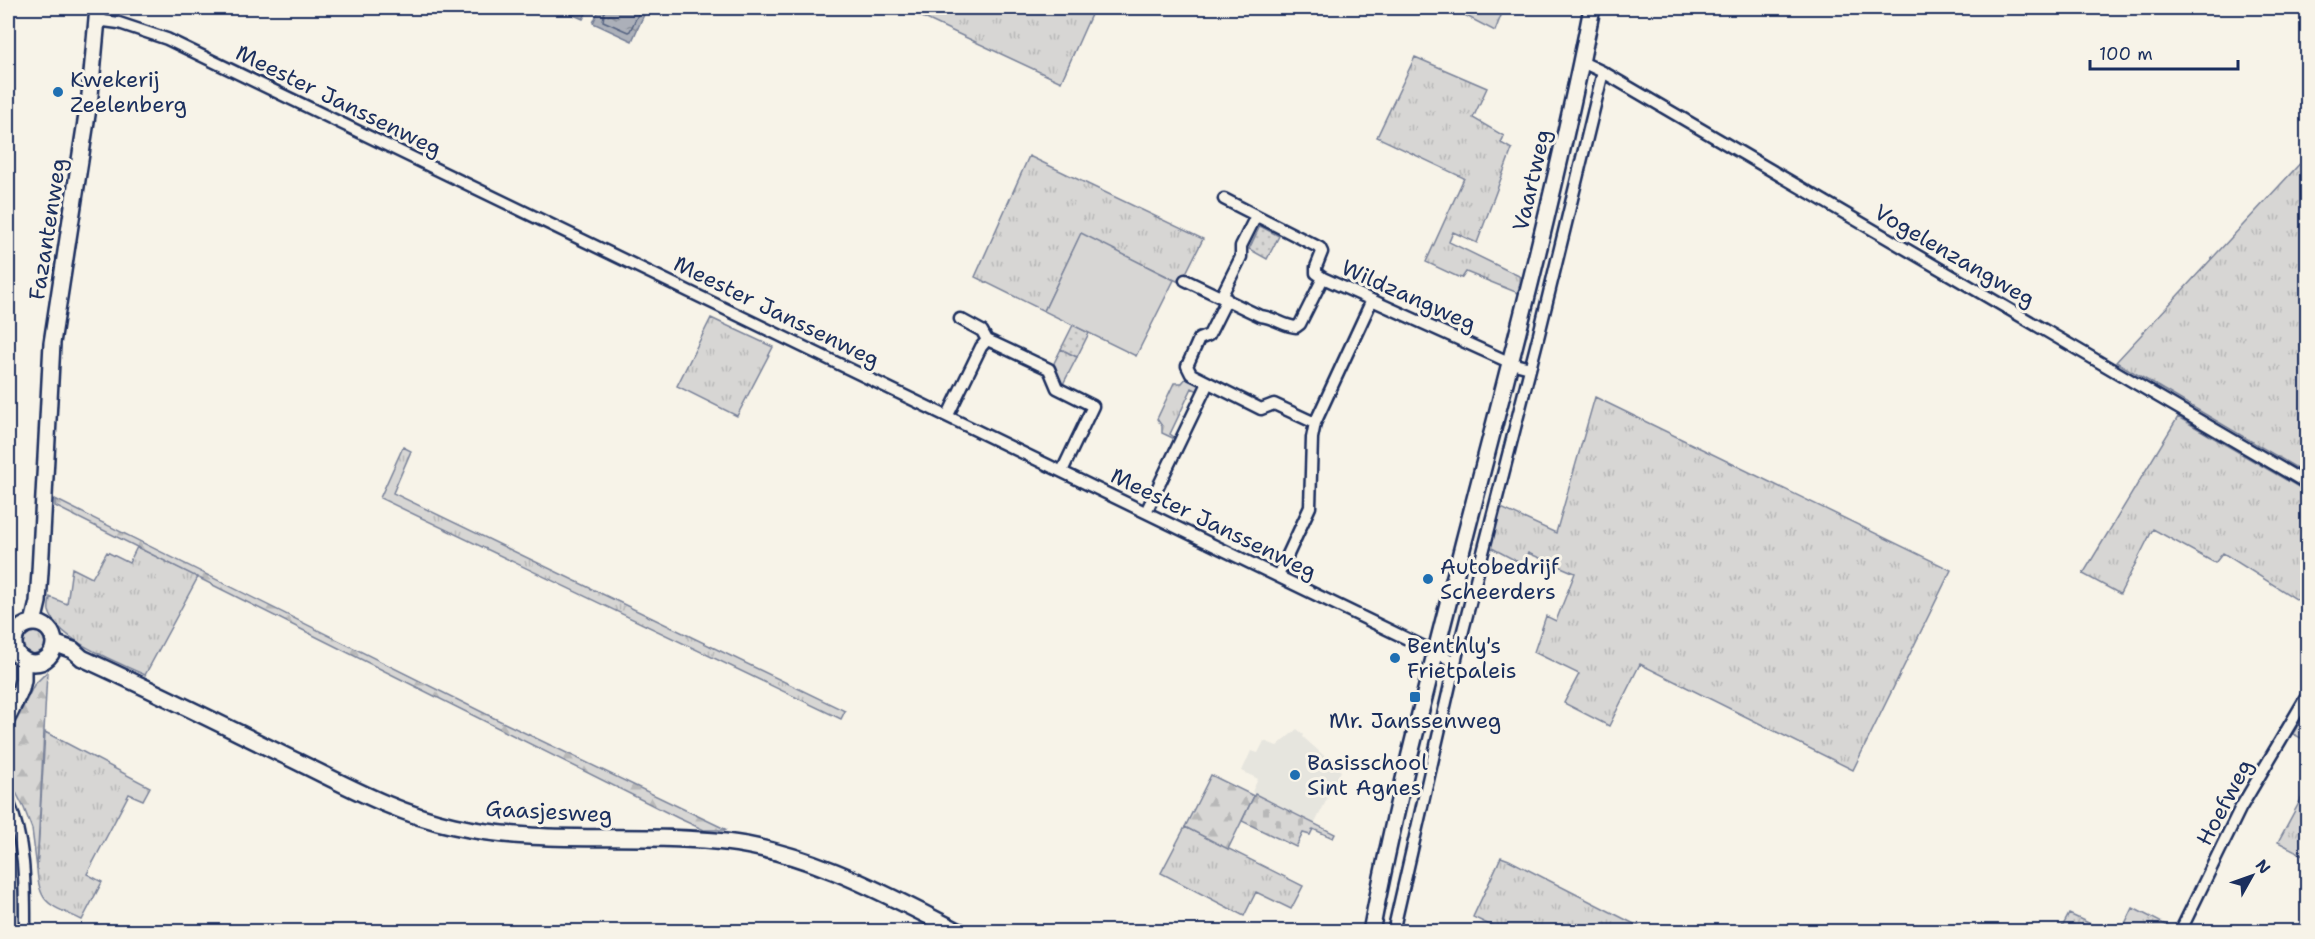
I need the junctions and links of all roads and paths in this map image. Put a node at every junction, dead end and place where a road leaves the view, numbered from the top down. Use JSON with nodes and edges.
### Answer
{"nodes":[{"id":1,"x":1592,"y":8,"type":"edge"},
{"id":2,"x":97,"y":14,"type":"edge"},
{"id":3,"x":1582,"y":62,"type":"junction"},
{"id":4,"x":1603,"y":72,"type":"junction"},
{"id":5,"x":1224,"y":199,"type":"dead end"},
{"id":6,"x":1256,"y":216,"type":"junction"},
{"id":7,"x":1323,"y":278,"type":"junction"},
{"id":8,"x":1185,"y":280,"type":"dead end"},
{"id":9,"x":1224,"y":298,"type":"junction"},
{"id":10,"x":1372,"y":300,"type":"junction"},
{"id":11,"x":960,"y":319,"type":"dead end"},
{"id":12,"x":987,"y":340,"type":"junction"},
{"id":13,"x":1511,"y":363,"type":"junction"},
{"id":14,"x":1530,"y":368,"type":"junction"},
{"id":15,"x":1208,"y":383,"type":"junction"},
{"id":16,"x":948,"y":416,"type":"junction"},
{"id":17,"x":1315,"y":423,"type":"junction"},
{"id":18,"x":1062,"y":471,"type":"junction"},
{"id":19,"x":2307,"y":484,"type":"edge"},
{"id":20,"x":1146,"y":512,"type":"junction"},
{"id":21,"x":1278,"y":576,"type":"junction"},
{"id":22,"x":38,"y":624,"type":"junction"},
{"id":23,"x":53,"y":649,"type":"junction"},
{"id":24,"x":1435,"y":653,"type":"junction"},
{"id":25,"x":1455,"y":662,"type":"junction"},
{"id":26,"x":29,"y":663,"type":"junction"},
{"id":27,"x":2307,"y":694,"type":"edge"},
{"id":28,"x":8,"y":716,"type":"edge"},
{"id":29,"x":8,"y":801,"type":"edge"},
{"id":30,"x":25,"y":932,"type":"edge"},
{"id":31,"x":960,"y":932,"type":"edge"},
{"id":32,"x":1371,"y":932,"type":"edge"},
{"id":33,"x":1393,"y":932,"type":"edge"},
{"id":34,"x":2180,"y":932,"type":"edge"}],
"edges":[{"from":1,"to":3,"type":"street","name":"Vaartweg"},
{"from":2,"to":16,"type":"street","name":"Meester Janssenweg"},
{"from":2,"to":22,"type":"street","name":"Fazantenweg"},
{"from":3,"to":4,"type":"street","name":"Vogelenzangweg"},
{"from":3,"to":13,"type":"street","name":"Vaartweg"},
{"from":4,"to":14,"type":"street","name":"Vaartweg"},
{"from":4,"to":19,"type":"street","name":"Vogelenzangweg"},
{"from":5,"to":6,"type":"street","name":"Wildzangweg"},
{"from":6,"to":7,"type":"street","name":"Wildzangweg"},
{"from":6,"to":9,"type":"street"},
{"from":7,"to":9,"type":"street"},
{"from":7,"to":10,"type":"street","name":"Wildzangweg"},
{"from":8,"to":9,"type":"street"},
{"from":9,"to":15,"type":"street"},
{"from":10,"to":13,"type":"street","name":"Wildzangweg"},
{"from":10,"to":17,"type":"street"},
{"from":11,"to":12,"type":"street"},
{"from":12,"to":16,"type":"street"},
{"from":12,"to":18,"type":"street"},
{"from":13,"to":14,"type":"street"},
{"from":13,"to":24,"type":"street","name":"Vaartweg"},
{"from":14,"to":25,"type":"street","name":"Vaartweg"},
{"from":15,"to":17,"type":"street"},
{"from":15,"to":20,"type":"street"},
{"from":16,"to":18,"type":"street","name":"Meester Janssenweg"},
{"from":17,"to":21,"type":"street"},
{"from":18,"to":20,"type":"street","name":"Meester Janssenweg"},
{"from":20,"to":21,"type":"street","name":"Meester Janssenweg"},
{"from":21,"to":24,"type":"street","name":"Meester Janssenweg"},
{"from":22,"to":23,"type":"street"},
{"from":22,"to":26,"type":"street"},
{"from":23,"to":26,"type":"street"},
{"from":23,"to":31,"type":"street","name":"Gaasjesweg"},
{"from":24,"to":25,"type":"street"},
{"from":24,"to":32,"type":"street","name":"Vaartweg"},
{"from":25,"to":33,"type":"street","name":"Vaartweg"},
{"from":26,"to":28,"type":"street"},
{"from":27,"to":34,"type":"street","name":"Hoefweg"},
{"from":29,"to":30,"type":"street"}]}
